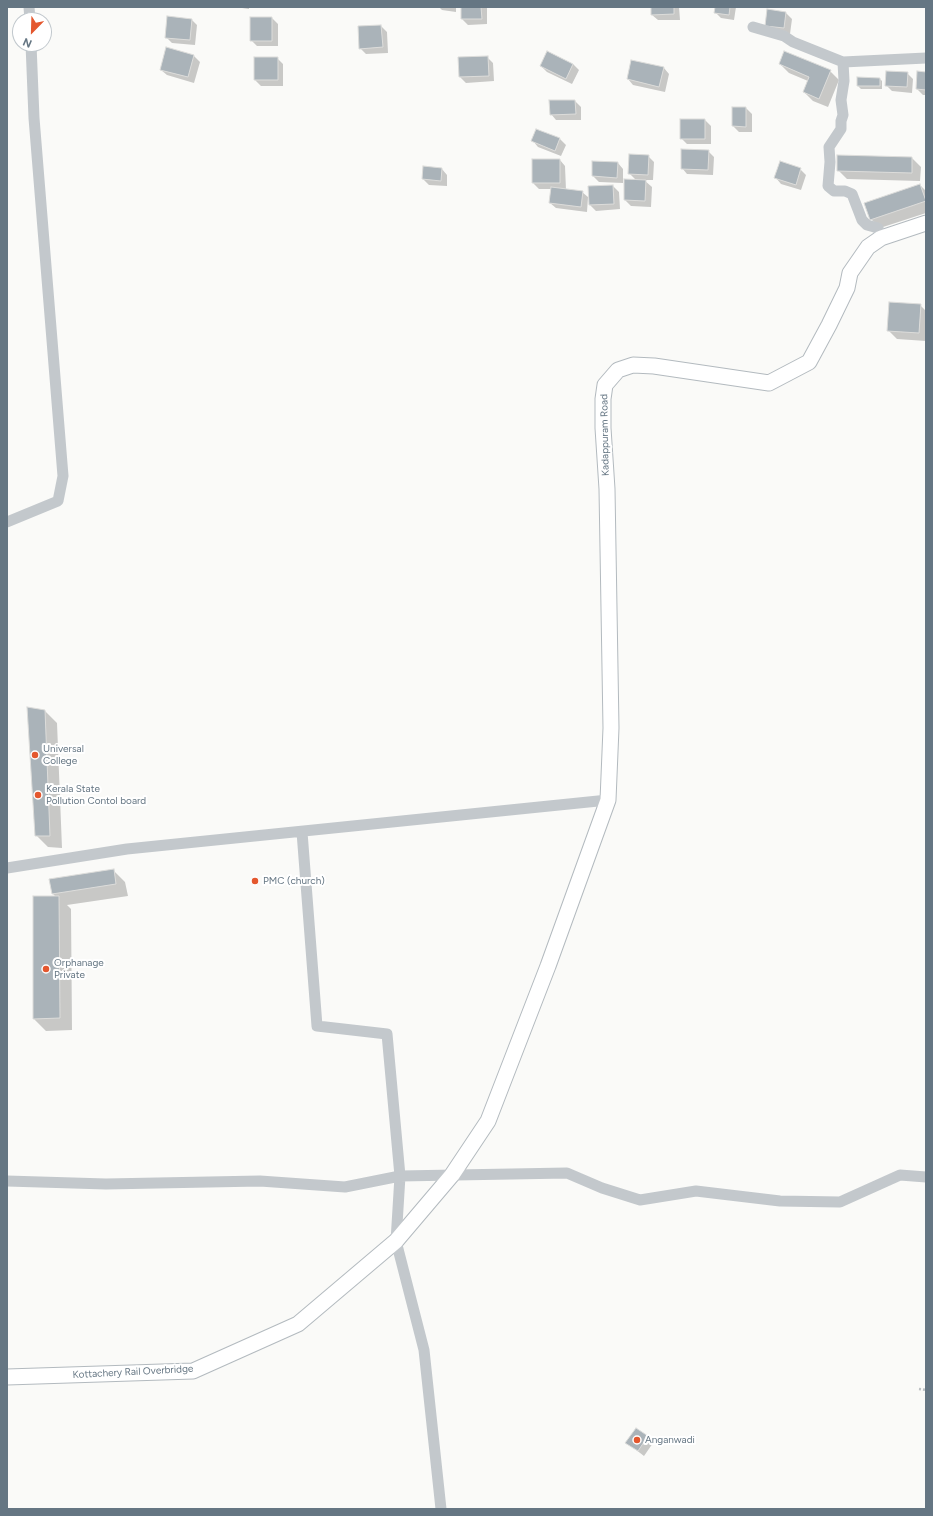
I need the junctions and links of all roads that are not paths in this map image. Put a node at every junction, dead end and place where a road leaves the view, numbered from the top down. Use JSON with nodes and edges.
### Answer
{"nodes":[{"id":1,"x":753,"y":28,"type":"dead end"},
{"id":2,"x":31,"y":52,"type":"edge"},
{"id":3,"x":926,"y":58,"type":"edge"},
{"id":4,"x":843,"y":62,"type":"junction"},
{"id":5,"x":926,"y":223,"type":"edge"},
{"id":6,"x":881,"y":238,"type":"junction"},
{"id":7,"x":7,"y":522,"type":"edge"},
{"id":8,"x":608,"y":800,"type":"junction"},
{"id":9,"x":302,"y":832,"type":"junction"},
{"id":10,"x":7,"y":868,"type":"edge"},
{"id":11,"x":452,"y":1175,"type":"junction"},
{"id":12,"x":400,"y":1176,"type":"junction"},
{"id":13,"x":926,"y":1177,"type":"edge"},
{"id":14,"x":7,"y":1181,"type":"edge"},
{"id":15,"x":396,"y":1242,"type":"junction"},
{"id":16,"x":7,"y":1377,"type":"edge"},
{"id":17,"x":441,"y":1509,"type":"edge"}],
"edges":[{"from":1,"to":4,"type":"street"},
{"from":2,"to":7,"type":"street"},
{"from":3,"to":4,"type":"street"},
{"from":4,"to":6,"type":"street"},
{"from":5,"to":6,"type":"main road","name":"Kadappuram Road"},
{"from":6,"to":8,"type":"main road","name":"Kadappuram Road"},
{"from":8,"to":9,"type":"street"},
{"from":8,"to":11,"type":"main road","name":"Kadappuram Road"},
{"from":9,"to":10,"type":"street"},
{"from":9,"to":12,"type":"street"},
{"from":11,"to":12,"type":"street"},
{"from":11,"to":13,"type":"street"},
{"from":11,"to":15,"type":"main road","name":"Kottachery Rail Overbridge"},
{"from":12,"to":14,"type":"street"},
{"from":12,"to":15,"type":"street"},
{"from":15,"to":16,"type":"main road","name":"Kottachery Rail Overbridge"},
{"from":15,"to":17,"type":"street"}]}
